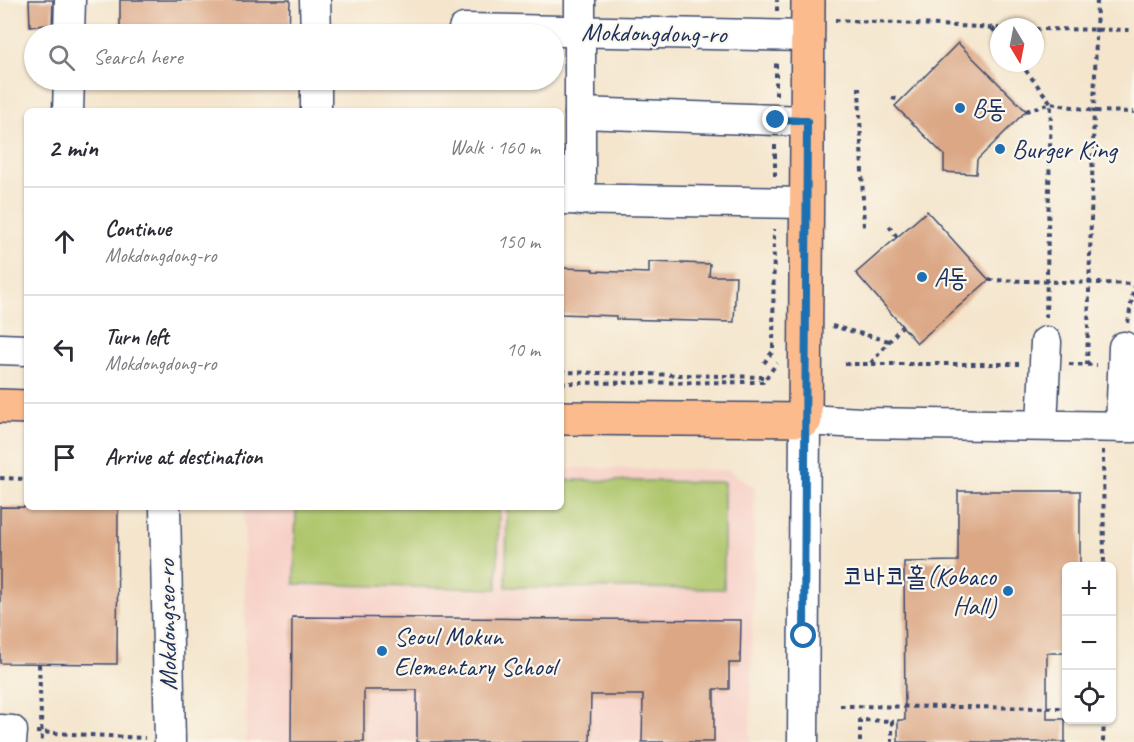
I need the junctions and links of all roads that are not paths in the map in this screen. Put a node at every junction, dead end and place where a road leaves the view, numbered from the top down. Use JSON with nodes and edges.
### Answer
{"nodes":[{"id":1,"x":70,"y":0,"type":"edge"},
{"id":2,"x":315,"y":0,"type":"edge"},
{"id":3,"x":580,"y":0,"type":"edge"},
{"id":4,"x":808,"y":18,"type":"edge"},
{"id":5,"x":69,"y":24,"type":"edge"},
{"id":6,"x":315,"y":24,"type":"edge"},
{"id":7,"x":564,"y":32,"type":"edge"},
{"id":8,"x":580,"y":32,"type":"junction"},
{"id":9,"x":69,"y":90,"type":"edge"},
{"id":10,"x":316,"y":90,"type":"edge"},
{"id":11,"x":68,"y":108,"type":"edge"},
{"id":12,"x":316,"y":108,"type":"edge"},
{"id":13,"x":579,"y":113,"type":"junction"},
{"id":14,"x":807,"y":121,"type":"junction"},
{"id":15,"x":570,"y":200,"type":"edge"},
{"id":16,"x":807,"y":203,"type":"junction"},
{"id":17,"x":0,"y":349,"type":"edge"},
{"id":18,"x":24,"y":350,"type":"edge"},
{"id":19,"x":1045,"y":353,"type":"road end"},
{"id":20,"x":1123,"y":356,"type":"road end"},
{"id":21,"x":564,"y":418,"type":"edge"},
{"id":22,"x":805,"y":420,"type":"junction"},
{"id":23,"x":1042,"y":425,"type":"junction"},
{"id":24,"x":1120,"y":427,"type":"edge"},
{"id":25,"x":165,"y":510,"type":"edge"},
{"id":26,"x":158,"y":740,"type":"edge"},
{"id":27,"x":803,"y":742,"type":"edge"}],
"edges":[{"from":1,"to":5,"type":"street"},
{"from":2,"to":6,"type":"street"},
{"from":3,"to":8,"type":"street"},
{"from":4,"to":8,"type":"street","name":"Mokdongdong-ro"},
{"from":4,"to":14,"type":"main road"},
{"from":7,"to":8,"type":"street","name":"Mokdongdong-ro"},
{"from":8,"to":13,"type":"street"},
{"from":9,"to":11,"type":"street"},
{"from":10,"to":12,"type":"street"},
{"from":13,"to":14,"type":"street"},
{"from":13,"to":15,"type":"street"},
{"from":14,"to":16,"type":"main road"},
{"from":15,"to":16,"type":"street"},
{"from":16,"to":22,"type":"main road"},
{"from":17,"to":18,"type":"street"},
{"from":19,"to":23,"type":"street"},
{"from":20,"to":24,"type":"street"},
{"from":21,"to":22,"type":"main road"},
{"from":22,"to":23,"type":"street"},
{"from":22,"to":27,"type":"street"},
{"from":23,"to":24,"type":"street"},
{"from":25,"to":26,"type":"street","name":"Mokdongseo-ro"}]}
